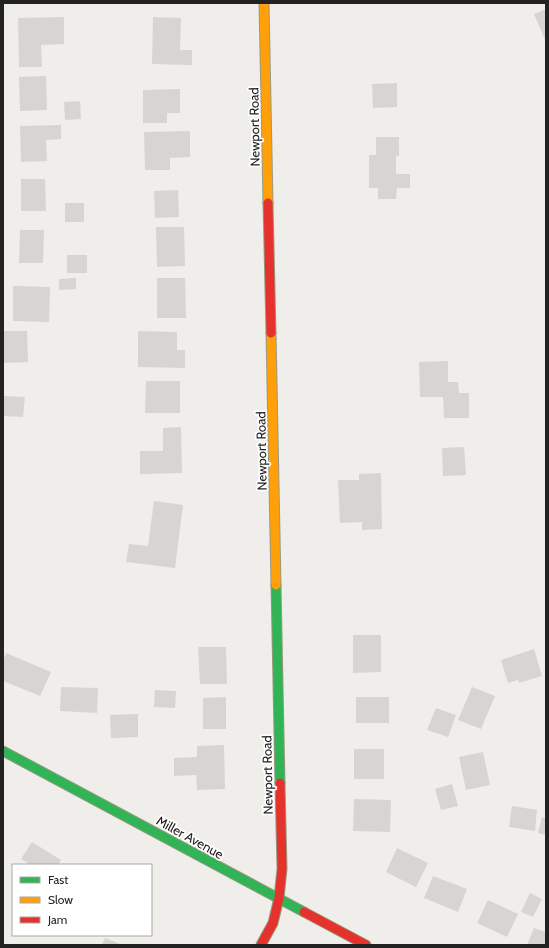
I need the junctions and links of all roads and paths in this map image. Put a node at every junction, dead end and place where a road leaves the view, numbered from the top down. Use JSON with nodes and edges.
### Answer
{"nodes":[{"id":1,"x":264,"y":3,"type":"edge"},
{"id":2,"x":3,"y":751,"type":"edge"},
{"id":3,"x":279,"y":898,"type":"junction"},
{"id":4,"x":261,"y":945,"type":"edge"},
{"id":5,"x":366,"y":945,"type":"edge"}],
"edges":[{"from":1,"to":3,"type":"street","name":"Newport Road"},
{"from":2,"to":3,"type":"street","name":"Miller Avenue"},
{"from":3,"to":4,"type":"street","name":"Newport Road"},
{"from":3,"to":5,"type":"street","name":"Miller Avenue"}]}
